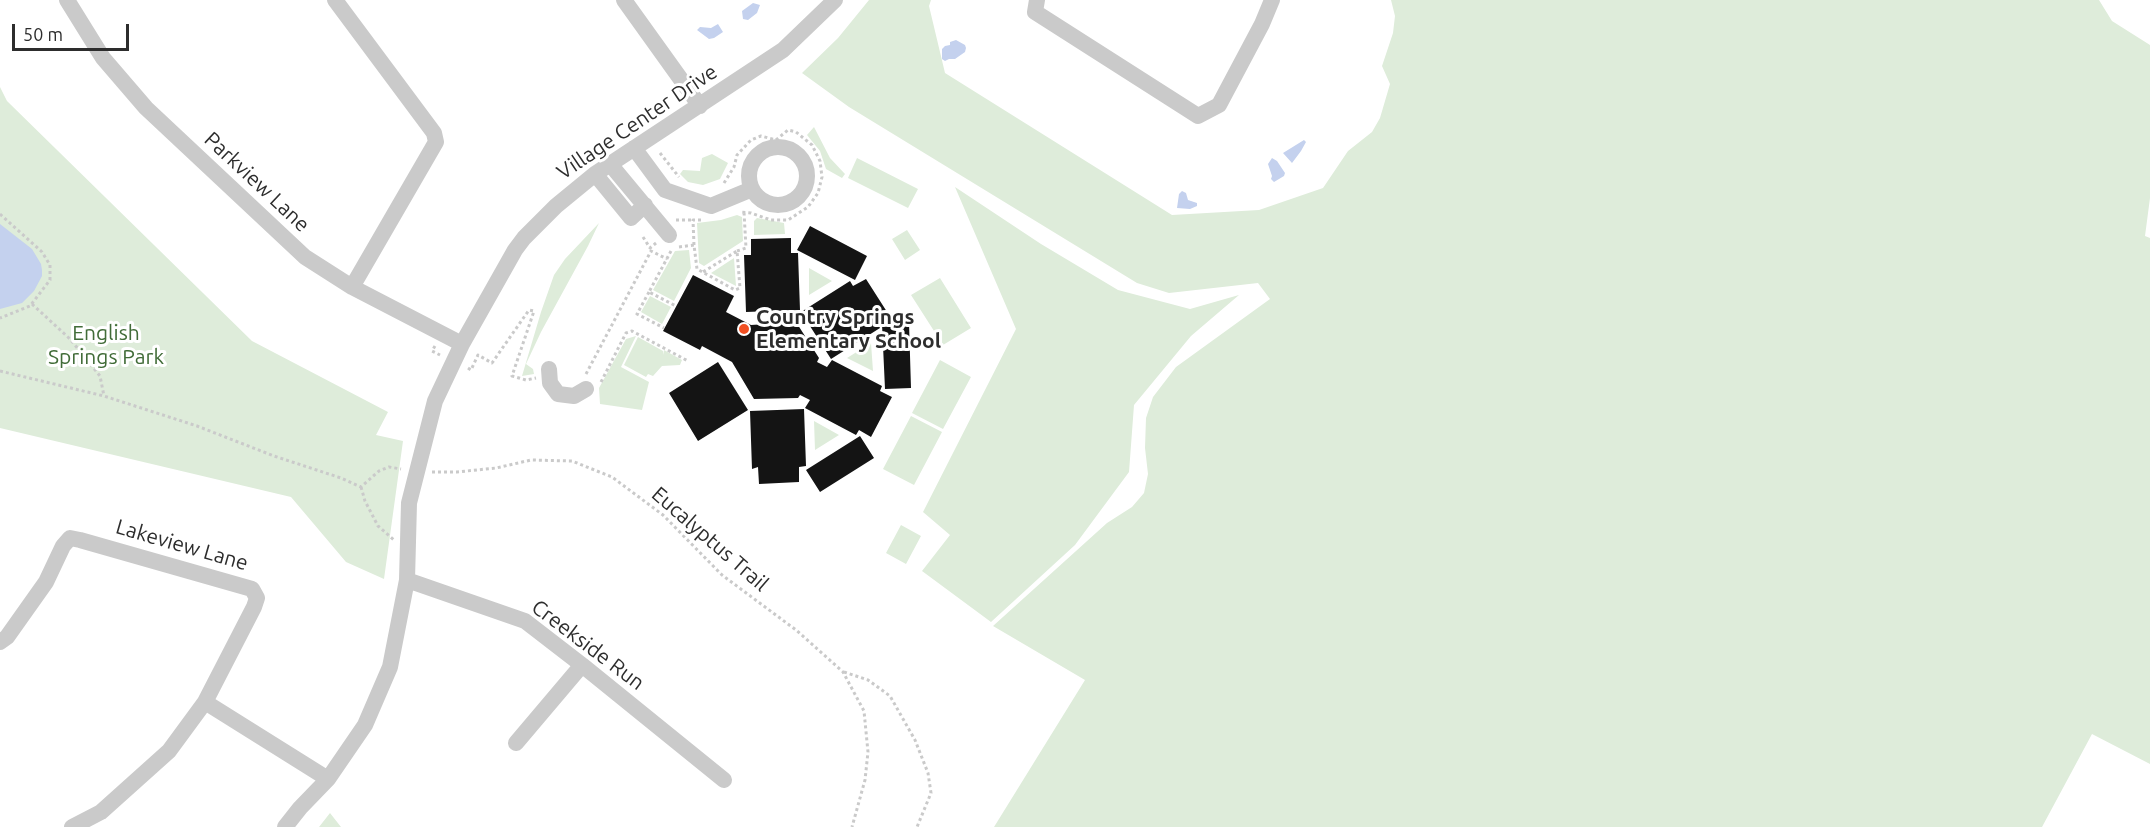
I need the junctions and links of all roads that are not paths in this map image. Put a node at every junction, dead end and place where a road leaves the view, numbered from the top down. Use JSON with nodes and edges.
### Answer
{"nodes":[{"id":1,"x":67,"y":0,"type":"edge"},
{"id":2,"x":335,"y":0,"type":"edge"},
{"id":3,"x":624,"y":0,"type":"edge"},
{"id":4,"x":835,"y":0,"type":"edge"},
{"id":5,"x":1036,"y":0,"type":"edge"},
{"id":6,"x":1272,"y":0,"type":"edge"},
{"id":7,"x":700,"y":106,"type":"junction"},
{"id":8,"x":638,"y":145,"type":"junction"},
{"id":9,"x":610,"y":164,"type":"junction"},
{"id":10,"x":595,"y":174,"type":"junction"},
{"id":11,"x":751,"y":186,"type":"dead end"},
{"id":12,"x":645,"y":206,"type":"junction"},
{"id":13,"x":669,"y":235,"type":"dead end"},
{"id":14,"x":352,"y":287,"type":"junction"},
{"id":15,"x":462,"y":344,"type":"junction"},
{"id":16,"x":549,"y":369,"type":"dead end"},
{"id":17,"x":584,"y":386,"type":"road end"},
{"id":18,"x":407,"y":580,"type":"junction"},
{"id":19,"x":2,"y":636,"type":"edge"},
{"id":20,"x":582,"y":665,"type":"junction"},
{"id":21,"x":205,"y":702,"type":"junction"},
{"id":22,"x":516,"y":743,"type":"dead end"},
{"id":23,"x":328,"y":779,"type":"junction"},
{"id":24,"x":724,"y":780,"type":"dead end"},
{"id":25,"x":72,"y":827,"type":"edge"},
{"id":26,"x":285,"y":827,"type":"edge"}],
"edges":[{"from":1,"to":14,"type":"street","name":"Parkview Lane"},
{"from":2,"to":14,"type":"street"},
{"from":3,"to":7,"type":"street"},
{"from":4,"to":7,"type":"street","name":"Village Center Drive"},
{"from":5,"to":6,"type":"street"},
{"from":7,"to":8,"type":"street","name":"Village Center Drive"},
{"from":8,"to":9,"type":"street","name":"Village Center Drive"},
{"from":8,"to":11,"type":"street"},
{"from":9,"to":10,"type":"street","name":"Village Center Drive"},
{"from":9,"to":12,"type":"street"},
{"from":10,"to":12,"type":"street"},
{"from":10,"to":15,"type":"street","name":"Village Center Drive"},
{"from":12,"to":13,"type":"street"},
{"from":14,"to":15,"type":"street","name":"Parkview Lane"},
{"from":15,"to":18,"type":"street","name":"Village Center Drive"},
{"from":16,"to":17,"type":"street"},
{"from":18,"to":20,"type":"street","name":"Creekside Run"},
{"from":18,"to":23,"type":"street","name":"Village Center Drive"},
{"from":19,"to":21,"type":"street","name":"Lakeview Lane"},
{"from":20,"to":22,"type":"street"},
{"from":20,"to":24,"type":"street","name":"Creekside Run"},
{"from":21,"to":23,"type":"street"},
{"from":21,"to":25,"type":"street"},
{"from":23,"to":26,"type":"street","name":"Village Center Drive"}]}
